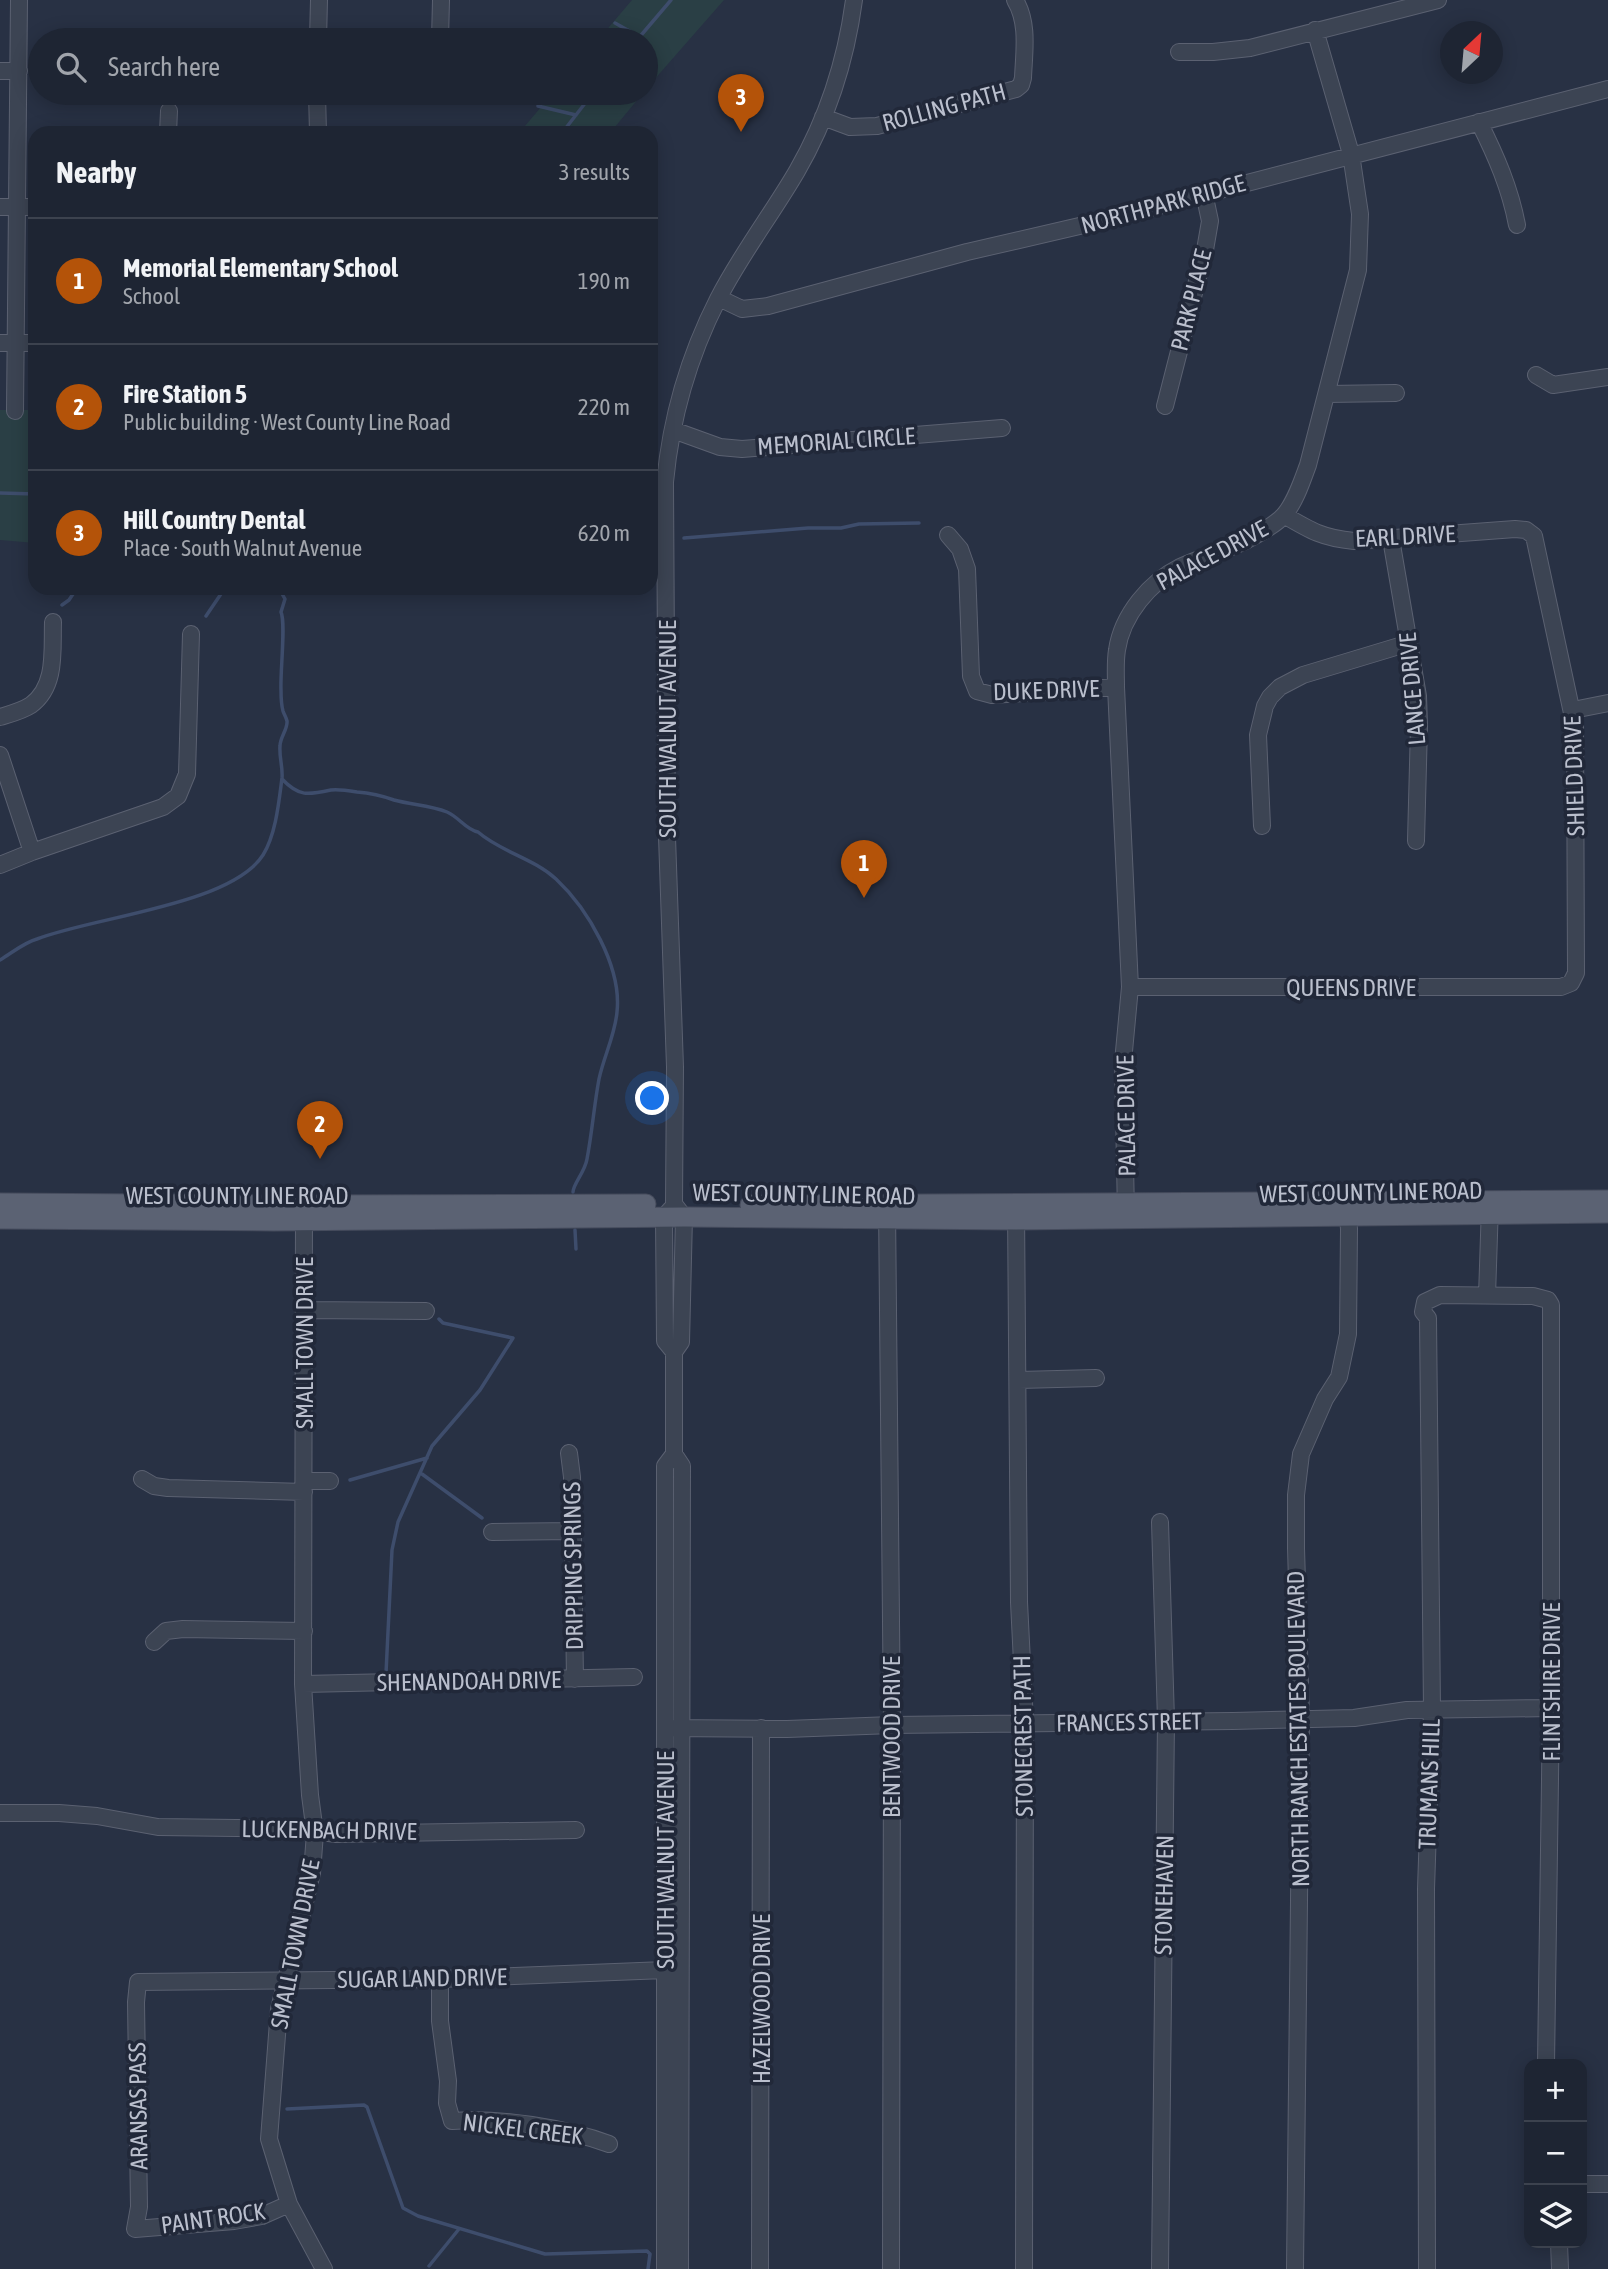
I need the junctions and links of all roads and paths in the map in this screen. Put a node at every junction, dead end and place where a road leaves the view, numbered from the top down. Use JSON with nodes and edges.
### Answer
{"nodes":[{"id":1,"x":19,"y":0,"type":"edge"},
{"id":2,"x":319,"y":0,"type":"edge"},
{"id":3,"x":441,"y":0,"type":"edge"},
{"id":4,"x":854,"y":0,"type":"edge"},
{"id":5,"x":1014,"y":0,"type":"edge"},
{"id":6,"x":1438,"y":0,"type":"edge"},
{"id":7,"x":318,"y":28,"type":"edge"},
{"id":8,"x":440,"y":28,"type":"edge"},
{"id":9,"x":1315,"y":30,"type":"junction"},
{"id":10,"x":1179,"y":52,"type":"dead end"},
{"id":11,"x":0,"y":71,"type":"edge"},
{"id":12,"x":19,"y":71,"type":"junction"},
{"id":13,"x":1608,"y":89,"type":"edge"},
{"id":14,"x":317,"y":105,"type":"edge"},
{"id":15,"x":169,"y":111,"type":"dead end"},
{"id":16,"x":823,"y":117,"type":"junction"},
{"id":17,"x":1479,"y":122,"type":"junction"},
{"id":18,"x":169,"y":126,"type":"edge"},
{"id":19,"x":318,"y":126,"type":"edge"},
{"id":20,"x":1351,"y":154,"type":"junction"},
{"id":21,"x":1204,"y":193,"type":"junction"},
{"id":22,"x":8,"y":207,"type":"edge"},
{"id":23,"x":28,"y":207,"type":"edge"},
{"id":24,"x":1517,"y":225,"type":"dead end"},
{"id":25,"x":719,"y":298,"type":"junction"},
{"id":26,"x":7,"y":343,"type":"edge"},
{"id":27,"x":28,"y":343,"type":"edge"},
{"id":28,"x":1536,"y":375,"type":"dead end"},
{"id":29,"x":1608,"y":377,"type":"edge"},
{"id":30,"x":1396,"y":393,"type":"dead end"},
{"id":31,"x":1327,"y":394,"type":"junction"},
{"id":32,"x":1165,"y":407,"type":"dead end"},
{"id":33,"x":15,"y":411,"type":"dead end"},
{"id":34,"x":1002,"y":428,"type":"dead end"},
{"id":35,"x":673,"y":430,"type":"junction"},
{"id":36,"x":1284,"y":515,"type":"junction"},
{"id":37,"x":1530,"y":532,"type":"joint"},
{"id":38,"x":948,"y":535,"type":"dead end"},
{"id":39,"x":1391,"y":539,"type":"junction"},
{"id":40,"x":53,"y":622,"type":"dead end"},
{"id":41,"x":191,"y":634,"type":"dead end"},
{"id":42,"x":1409,"y":643,"type":"junction"},
{"id":43,"x":1116,"y":687,"type":"junction"},
{"id":44,"x":1608,"y":703,"type":"edge"},
{"id":45,"x":1573,"y":710,"type":"junction"},
{"id":46,"x":0,"y":717,"type":"edge"},
{"id":47,"x":0,"y":755,"type":"edge"},
{"id":48,"x":1262,"y":826,"type":"dead end"},
{"id":49,"x":1416,"y":841,"type":"dead end"},
{"id":50,"x":32,"y":852,"type":"junction"},
{"id":51,"x":0,"y":865,"type":"edge"},
{"id":52,"x":1571,"y":983,"type":"joint"},
{"id":53,"x":1130,"y":987,"type":"junction"},
{"id":54,"x":1608,"y":1200,"type":"edge"},
{"id":55,"x":0,"y":1203,"type":"edge"},
{"id":56,"x":1347,"y":1208,"type":"junction"},
{"id":57,"x":1490,"y":1208,"type":"junction"},
{"id":58,"x":1126,"y":1211,"type":"junction"},
{"id":59,"x":887,"y":1212,"type":"junction"},
{"id":60,"x":1016,"y":1212,"type":"junction"},
{"id":61,"x":304,"y":1213,"type":"junction"},
{"id":62,"x":674,"y":1213,"type":"junction"},
{"id":63,"x":1608,"y":1213,"type":"edge"},
{"id":64,"x":0,"y":1219,"type":"edge"},
{"id":65,"x":1487,"y":1296,"type":"junction"},
{"id":66,"x":304,"y":1310,"type":"junction"},
{"id":67,"x":426,"y":1311,"type":"dead end"},
{"id":68,"x":1096,"y":1378,"type":"dead end"},
{"id":69,"x":1019,"y":1380,"type":"junction"},
{"id":70,"x":569,"y":1453,"type":"dead end"},
{"id":71,"x":674,"y":1454,"type":"junction"},
{"id":72,"x":142,"y":1479,"type":"dead end"},
{"id":73,"x":330,"y":1481,"type":"dead end"},
{"id":74,"x":304,"y":1486,"type":"junction"},
{"id":75,"x":1160,"y":1522,"type":"dead end"},
{"id":76,"x":573,"y":1531,"type":"junction"},
{"id":77,"x":492,"y":1532,"type":"dead end"},
{"id":78,"x":304,"y":1631,"type":"junction"},
{"id":79,"x":154,"y":1642,"type":"dead end"},
{"id":80,"x":634,"y":1677,"type":"dead end"},
{"id":81,"x":575,"y":1679,"type":"junction"},
{"id":82,"x":303,"y":1684,"type":"junction"},
{"id":83,"x":1551,"y":1708,"type":"junction"},
{"id":84,"x":1432,"y":1710,"type":"junction"},
{"id":85,"x":1301,"y":1718,"type":"junction"},
{"id":86,"x":1166,"y":1720,"type":"junction"},
{"id":87,"x":1025,"y":1723,"type":"junction"},
{"id":88,"x":892,"y":1725,"type":"junction"},
{"id":89,"x":665,"y":1728,"type":"junction"},
{"id":90,"x":761,"y":1728,"type":"junction"},
{"id":91,"x":682,"y":1730,"type":"junction"},
{"id":92,"x":0,"y":1813,"type":"edge"},
{"id":93,"x":576,"y":1830,"type":"dead end"},
{"id":94,"x":315,"y":1831,"type":"junction"},
{"id":95,"x":665,"y":1970,"type":"junction"},
{"id":96,"x":440,"y":1979,"type":"junction"},
{"id":97,"x":138,"y":1982,"type":"joint"},
{"id":98,"x":286,"y":1982,"type":"junction"},
{"id":99,"x":1546,"y":2059,"type":"edge"},
{"id":100,"x":609,"y":2144,"type":"dead end"},
{"id":101,"x":1587,"y":2183,"type":"edge"},
{"id":102,"x":1608,"y":2184,"type":"edge"},
{"id":103,"x":289,"y":2204,"type":"junction"},
{"id":104,"x":135,"y":2229,"type":"joint"},
{"id":105,"x":1559,"y":2248,"type":"edge"},
{"id":106,"x":324,"y":2269,"type":"edge"},
{"id":107,"x":665,"y":2269,"type":"edge"},
{"id":108,"x":680,"y":2269,"type":"edge"},
{"id":109,"x":760,"y":2269,"type":"edge"},
{"id":110,"x":891,"y":2269,"type":"edge"},
{"id":111,"x":1024,"y":2269,"type":"edge"},
{"id":112,"x":1160,"y":2269,"type":"edge"},
{"id":113,"x":1295,"y":2269,"type":"edge"},
{"id":114,"x":1427,"y":2269,"type":"edge"},
{"id":115,"x":1560,"y":2269,"type":"edge"}],
"edges":[{"from":1,"to":12,"type":"street"},
{"from":2,"to":7,"type":"street"},
{"from":3,"to":8,"type":"street"},
{"from":4,"to":16,"type":"street","name":"SOUTH WALNUT AVENUE"},
{"from":5,"to":16,"type":"street","name":"ROLLING PATH"},
{"from":6,"to":9,"type":"street"},
{"from":9,"to":10,"type":"street"},
{"from":9,"to":20,"type":"street","name":"PALACE DRIVE"},
{"from":11,"to":12,"type":"street"},
{"from":12,"to":22,"type":"street"},
{"from":13,"to":17,"type":"street","name":"NORTHPARK RIDGE"},
{"from":14,"to":19,"type":"street"},
{"from":15,"to":18,"type":"street"},
{"from":16,"to":25,"type":"street","name":"SOUTH WALNUT AVENUE"},
{"from":17,"to":20,"type":"street","name":"NORTHPARK RIDGE"},
{"from":17,"to":24,"type":"street"},
{"from":20,"to":21,"type":"street","name":"NORTHPARK RIDGE"},
{"from":20,"to":31,"type":"street","name":"PALACE DRIVE"},
{"from":21,"to":25,"type":"street","name":"NORTHPARK RIDGE"},
{"from":21,"to":32,"type":"street","name":"PARK PLACE"},
{"from":22,"to":23,"type":"street"},
{"from":22,"to":26,"type":"street"},
{"from":25,"to":35,"type":"street","name":"SOUTH WALNUT AVENUE"},
{"from":26,"to":27,"type":"street"},
{"from":26,"to":33,"type":"street"},
{"from":28,"to":29,"type":"street"},
{"from":30,"to":31,"type":"street"},
{"from":31,"to":36,"type":"street","name":"PALACE DRIVE"},
{"from":34,"to":35,"type":"street","name":"MEMORIAL CIRCLE"},
{"from":35,"to":62,"type":"street","name":"SOUTH WALNUT AVENUE"},
{"from":36,"to":39,"type":"street","name":"EARL DRIVE"},
{"from":36,"to":43,"type":"street","name":"PALACE DRIVE"},
{"from":37,"to":39,"type":"street","name":"EARL DRIVE"},
{"from":37,"to":45,"type":"street","name":"SHIELD DRIVE"},
{"from":38,"to":43,"type":"street","name":"DUKE DRIVE"},
{"from":39,"to":42,"type":"street","name":"LANCE DRIVE"},
{"from":40,"to":46,"type":"street"},
{"from":41,"to":50,"type":"street"},
{"from":42,"to":48,"type":"street"},
{"from":42,"to":49,"type":"street","name":"LANCE DRIVE"},
{"from":43,"to":53,"type":"street","name":"PALACE DRIVE"},
{"from":44,"to":45,"type":"street"},
{"from":45,"to":52,"type":"street","name":"SHIELD DRIVE"},
{"from":47,"to":50,"type":"street"},
{"from":50,"to":51,"type":"street"},
{"from":52,"to":53,"type":"street","name":"QUEENS DRIVE"},
{"from":53,"to":58,"type":"street","name":"PALACE DRIVE"},
{"from":54,"to":57,"type":"main road","name":"WEST COUNTY LINE ROAD"},
{"from":55,"to":61,"type":"main road","name":"WEST COUNTY LINE ROAD"},
{"from":56,"to":57,"type":"main road","name":"WEST COUNTY LINE ROAD"},
{"from":56,"to":58,"type":"main road","name":"WEST COUNTY LINE ROAD"},
{"from":56,"to":85,"type":"street","name":"NORTH RANCH ESTATES BOULEVARD"},
{"from":57,"to":63,"type":"main road","name":"WEST COUNTY LINE ROAD"},
{"from":57,"to":65,"type":"street"},
{"from":58,"to":60,"type":"main road","name":"WEST COUNTY LINE ROAD"},
{"from":59,"to":60,"type":"main road","name":"WEST COUNTY LINE ROAD"},
{"from":59,"to":62,"type":"main road","name":"WEST COUNTY LINE ROAD"},
{"from":59,"to":88,"type":"street","name":"BENTWOOD DRIVE"},
{"from":60,"to":69,"type":"street","name":"STONECREST PATH"},
{"from":61,"to":62,"type":"main road","name":"WEST COUNTY LINE ROAD"},
{"from":61,"to":64,"type":"main road","name":"WEST COUNTY LINE ROAD"},
{"from":61,"to":66,"type":"street","name":"SMALL TOWN DRIVE"},
{"from":62,"to":71,"type":"street","name":"SOUTH WALNUT AVENUE"},
{"from":65,"to":83,"type":"street","name":"FLINTSHIRE DRIVE"},
{"from":65,"to":84,"type":"street","name":"TRUMANS HILL"},
{"from":66,"to":67,"type":"street"},
{"from":66,"to":74,"type":"street","name":"SMALL TOWN DRIVE"},
{"from":68,"to":69,"type":"street"},
{"from":69,"to":87,"type":"street","name":"STONECREST PATH"},
{"from":70,"to":76,"type":"street","name":"DRIPPING SPRINGS"},
{"from":71,"to":89,"type":"street","name":"SOUTH WALNUT AVENUE"},
{"from":71,"to":91,"type":"street","name":"SOUTH WALNUT AVENUE"},
{"from":72,"to":74,"type":"street"},
{"from":73,"to":74,"type":"street"},
{"from":74,"to":78,"type":"street","name":"SMALL TOWN DRIVE"},
{"from":75,"to":86,"type":"street","name":"STONEHAVEN"},
{"from":76,"to":77,"type":"street"},
{"from":76,"to":81,"type":"street","name":"DRIPPING SPRINGS"},
{"from":78,"to":79,"type":"street"},
{"from":78,"to":82,"type":"street","name":"SMALL TOWN DRIVE"},
{"from":80,"to":81,"type":"street","name":"SHENANDOAH DRIVE"},
{"from":81,"to":82,"type":"street","name":"SHENANDOAH DRIVE"},
{"from":82,"to":94,"type":"street","name":"SMALL TOWN DRIVE"},
{"from":83,"to":84,"type":"street","name":"FRANCES STREET"},
{"from":83,"to":99,"type":"street","name":"FLINTSHIRE DRIVE"},
{"from":84,"to":85,"type":"street","name":"FRANCES STREET"},
{"from":84,"to":114,"type":"street","name":"TRUMANS HILL"},
{"from":85,"to":86,"type":"street","name":"FRANCES STREET"},
{"from":85,"to":113,"type":"street","name":"NORTH RANCH ESTATES BOULEVARD"},
{"from":86,"to":87,"type":"street","name":"FRANCES STREET"},
{"from":86,"to":112,"type":"street","name":"STONEHAVEN"},
{"from":87,"to":88,"type":"street","name":"FRANCES STREET"},
{"from":87,"to":111,"type":"street","name":"STONECREST PATH"},
{"from":88,"to":90,"type":"street","name":"FRANCES STREET"},
{"from":88,"to":110,"type":"street","name":"BENTWOOD DRIVE"},
{"from":89,"to":91,"type":"street","name":"FRANCES STREET"},
{"from":89,"to":95,"type":"street","name":"SOUTH WALNUT AVENUE"},
{"from":90,"to":91,"type":"street","name":"FRANCES STREET"},
{"from":90,"to":109,"type":"street","name":"HAZELWOOD DRIVE"},
{"from":91,"to":108,"type":"street","name":"SOUTH WALNUT AVENUE"},
{"from":92,"to":94,"type":"street","name":"LUCKENBACH DRIVE"},
{"from":93,"to":94,"type":"street","name":"LUCKENBACH DRIVE"},
{"from":94,"to":98,"type":"street","name":"SMALL TOWN DRIVE"},
{"from":95,"to":96,"type":"street","name":"SUGAR LAND DRIVE"},
{"from":95,"to":107,"type":"street","name":"SOUTH WALNUT AVENUE"},
{"from":96,"to":98,"type":"street","name":"SUGAR LAND DRIVE"},
{"from":96,"to":100,"type":"street","name":"NICKEL CREEK"},
{"from":97,"to":98,"type":"street","name":"SUGAR LAND DRIVE"},
{"from":97,"to":104,"type":"street","name":"ARANSAS PASS"},
{"from":98,"to":103,"type":"street","name":"SMALL TOWN DRIVE"},
{"from":101,"to":102,"type":"street"},
{"from":103,"to":104,"type":"street","name":"PAINT ROCK"},
{"from":103,"to":106,"type":"street","name":"SMALL TOWN DRIVE"},
{"from":105,"to":115,"type":"street"}]}
